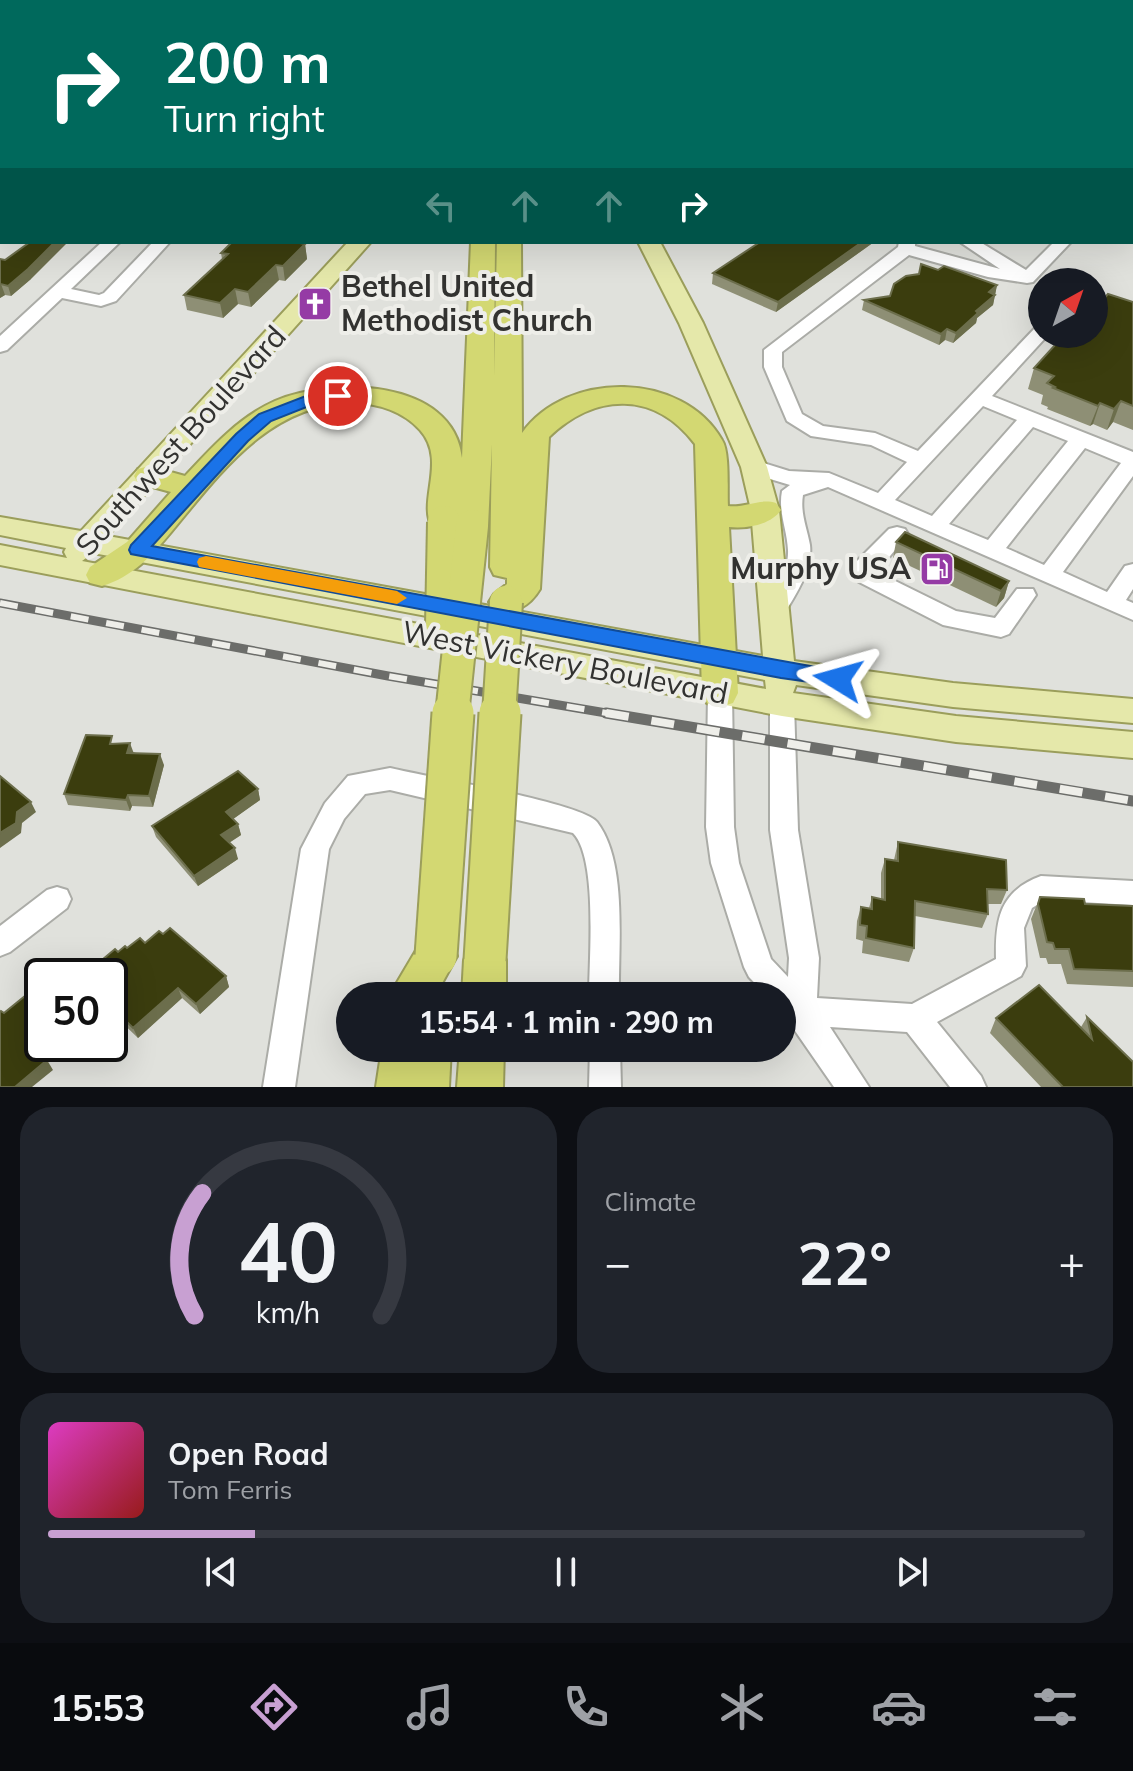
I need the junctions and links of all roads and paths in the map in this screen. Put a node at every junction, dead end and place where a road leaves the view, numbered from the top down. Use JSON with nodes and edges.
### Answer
{"nodes":[{"id":1,"x":110,"y":244,"type":"edge"},
{"id":2,"x":160,"y":244,"type":"edge"},
{"id":3,"x":358,"y":244,"type":"edge"},
{"id":4,"x":483,"y":244,"type":"edge"},
{"id":5,"x":509,"y":244,"type":"edge"},
{"id":6,"x":650,"y":244,"type":"edge"},
{"id":7,"x":971,"y":244,"type":"edge"},
{"id":8,"x":1061,"y":244,"type":"edge"},
{"id":9,"x":906,"y":245,"type":"edge"},
{"id":10,"x":1027,"y":278,"type":"junction"},
{"id":11,"x":58,"y":292,"type":"junction"},
{"id":12,"x":0,"y":346,"type":"edge"},
{"id":13,"x":1028,"y":347,"type":"edge"},
{"id":14,"x":982,"y":399,"type":"junction"},
{"id":15,"x":1030,"y":418,"type":"junction"},
{"id":16,"x":1081,"y":439,"type":"junction"},
{"id":17,"x":919,"y":459,"type":"junction"},
{"id":18,"x":1133,"y":460,"type":"edge"},
{"id":19,"x":754,"y":467,"type":"junction"},
{"id":20,"x":149,"y":476,"type":"junction"},
{"id":21,"x":829,"y":480,"type":"junction"},
{"id":22,"x":193,"y":488,"type":"junction"},
{"id":23,"x":882,"y":502,"type":"junction"},
{"id":24,"x":765,"y":510,"type":"junction"},
{"id":25,"x":712,"y":512,"type":"junction"},
{"id":26,"x":914,"y":516,"type":"junction"},
{"id":27,"x":458,"y":524,"type":"junction"},
{"id":28,"x":0,"y":526,"type":"edge"},
{"id":29,"x":935,"y":526,"type":"junction"},
{"id":30,"x":85,"y":542,"type":"junction"},
{"id":31,"x":516,"y":547,"type":"junction"},
{"id":32,"x":138,"y":550,"type":"junction"},
{"id":33,"x":991,"y":551,"type":"junction"},
{"id":34,"x":0,"y":555,"type":"edge"},
{"id":35,"x":67,"y":567,"type":"junction"},
{"id":36,"x":1133,"y":572,"type":"edge"},
{"id":37,"x":102,"y":575,"type":"junction"},
{"id":38,"x":1045,"y":575,"type":"junction"},
{"id":39,"x":1122,"y":608,"type":"edge"},
{"id":40,"x":775,"y":610,"type":"junction"},
{"id":41,"x":718,"y":658,"type":"junction"},
{"id":42,"x":781,"y":671,"type":"junction"},
{"id":43,"x":720,"y":693,"type":"junction"},
{"id":44,"x":782,"y":704,"type":"junction"},
{"id":45,"x":1133,"y":711,"type":"edge"},
{"id":46,"x":1133,"y":745,"type":"edge"},
{"id":47,"x":1133,"y":893,"type":"edge"},
{"id":48,"x":57,"y":899,"type":"dead end"},
{"id":49,"x":0,"y":943,"type":"edge"},
{"id":50,"x":434,"y":976,"type":"edge"},
{"id":51,"x":485,"y":982,"type":"edge"},
{"id":52,"x":604,"y":982,"type":"edge"},
{"id":53,"x":801,"y":1011,"type":"junction"},
{"id":54,"x":915,"y":1018,"type":"junction"},
{"id":55,"x":402,"y":1062,"type":"edge"},
{"id":56,"x":428,"y":1062,"type":"edge"},
{"id":57,"x":481,"y":1062,"type":"edge"},
{"id":58,"x":490,"y":1062,"type":"edge"},
{"id":59,"x":605,"y":1062,"type":"edge"},
{"id":60,"x":279,"y":1087,"type":"edge"},
{"id":61,"x":399,"y":1087,"type":"edge"},
{"id":62,"x":426,"y":1087,"type":"edge"},
{"id":63,"x":480,"y":1087,"type":"edge"},
{"id":64,"x":491,"y":1087,"type":"edge"},
{"id":65,"x":605,"y":1087,"type":"edge"},
{"id":66,"x":853,"y":1087,"type":"edge"},
{"id":67,"x":970,"y":1087,"type":"edge"}],
"edges":[{"from":1,"to":11,"type":"street"},
{"from":2,"to":11,"type":"street"},
{"from":3,"to":20,"type":"main road","name":"Southwest Boulevard"},
{"from":4,"to":27,"type":"highway"},
{"from":5,"to":31,"type":"highway"},
{"from":6,"to":19,"type":"main road"},
{"from":7,"to":10,"type":"street"},
{"from":8,"to":10,"type":"street"},
{"from":9,"to":10,"type":"street"},
{"from":9,"to":17,"type":"street"},
{"from":11,"to":12,"type":"street"},
{"from":13,"to":14,"type":"street"},
{"from":14,"to":15,"type":"street"},
{"from":14,"to":17,"type":"street"},
{"from":15,"to":16,"type":"street"},
{"from":15,"to":29,"type":"street"},
{"from":16,"to":18,"type":"street"},
{"from":16,"to":33,"type":"street"},
{"from":17,"to":23,"type":"street"},
{"from":18,"to":38,"type":"street"},
{"from":19,"to":21,"type":"street"},
{"from":19,"to":24,"type":"main road"},
{"from":20,"to":22,"type":"highway"},
{"from":20,"to":30,"type":"main road","name":"Southwest Boulevard"},
{"from":21,"to":23,"type":"street"},
{"from":21,"to":40,"type":"street"},
{"from":22,"to":27,"type":"highway"},
{"from":22,"to":32,"type":"highway"},
{"from":23,"to":26,"type":"street"},
{"from":24,"to":25,"type":"highway"},
{"from":24,"to":40,"type":"main road"},
{"from":25,"to":31,"type":"highway"},
{"from":25,"to":41,"type":"highway"},
{"from":26,"to":29,"type":"street"},
{"from":26,"to":38,"type":"street"},
{"from":27,"to":50,"type":"highway","bridge":true},
{"from":28,"to":30,"type":"main road","name":"West Vickery Boulevard"},
{"from":29,"to":33,"type":"street"},
{"from":30,"to":32,"type":"main road","name":"West Vickery Boulevard"},
{"from":30,"to":35,"type":"main road","name":"Southwest Boulevard"},
{"from":31,"to":51,"type":"highway","bridge":true},
{"from":32,"to":37,"type":"highway"},
{"from":32,"to":41,"type":"main road","name":"West Vickery Boulevard"},
{"from":33,"to":38,"type":"street"},
{"from":34,"to":35,"type":"main road","name":"West Vickery Boulevard"},
{"from":35,"to":37,"type":"main road","name":"West Vickery Boulevard"},
{"from":36,"to":39,"type":"street"},
{"from":37,"to":43,"type":"main road","name":"West Vickery Boulevard"},
{"from":38,"to":39,"type":"street"},
{"from":40,"to":42,"type":"main road"},
{"from":41,"to":42,"type":"main road","name":"West Vickery Boulevard"},
{"from":41,"to":43,"type":"highway"},
{"from":42,"to":44,"type":"main road"},
{"from":42,"to":45,"type":"main road","name":"West Vickery Boulevard"},
{"from":43,"to":44,"type":"main road","name":"West Vickery Boulevard"},
{"from":43,"to":53,"type":"street"},
{"from":44,"to":46,"type":"main road","name":"West Vickery Boulevard"},
{"from":44,"to":53,"type":"street"},
{"from":47,"to":54,"type":"street"},
{"from":48,"to":49,"type":"street"},
{"from":52,"to":60,"type":"street"},
{"from":53,"to":54,"type":"street"},
{"from":53,"to":66,"type":"street"},
{"from":54,"to":67,"type":"street"},
{"from":55,"to":61,"type":"highway"},
{"from":56,"to":62,"type":"highway"},
{"from":57,"to":63,"type":"highway"},
{"from":58,"to":64,"type":"highway"},
{"from":59,"to":65,"type":"street"}]}
